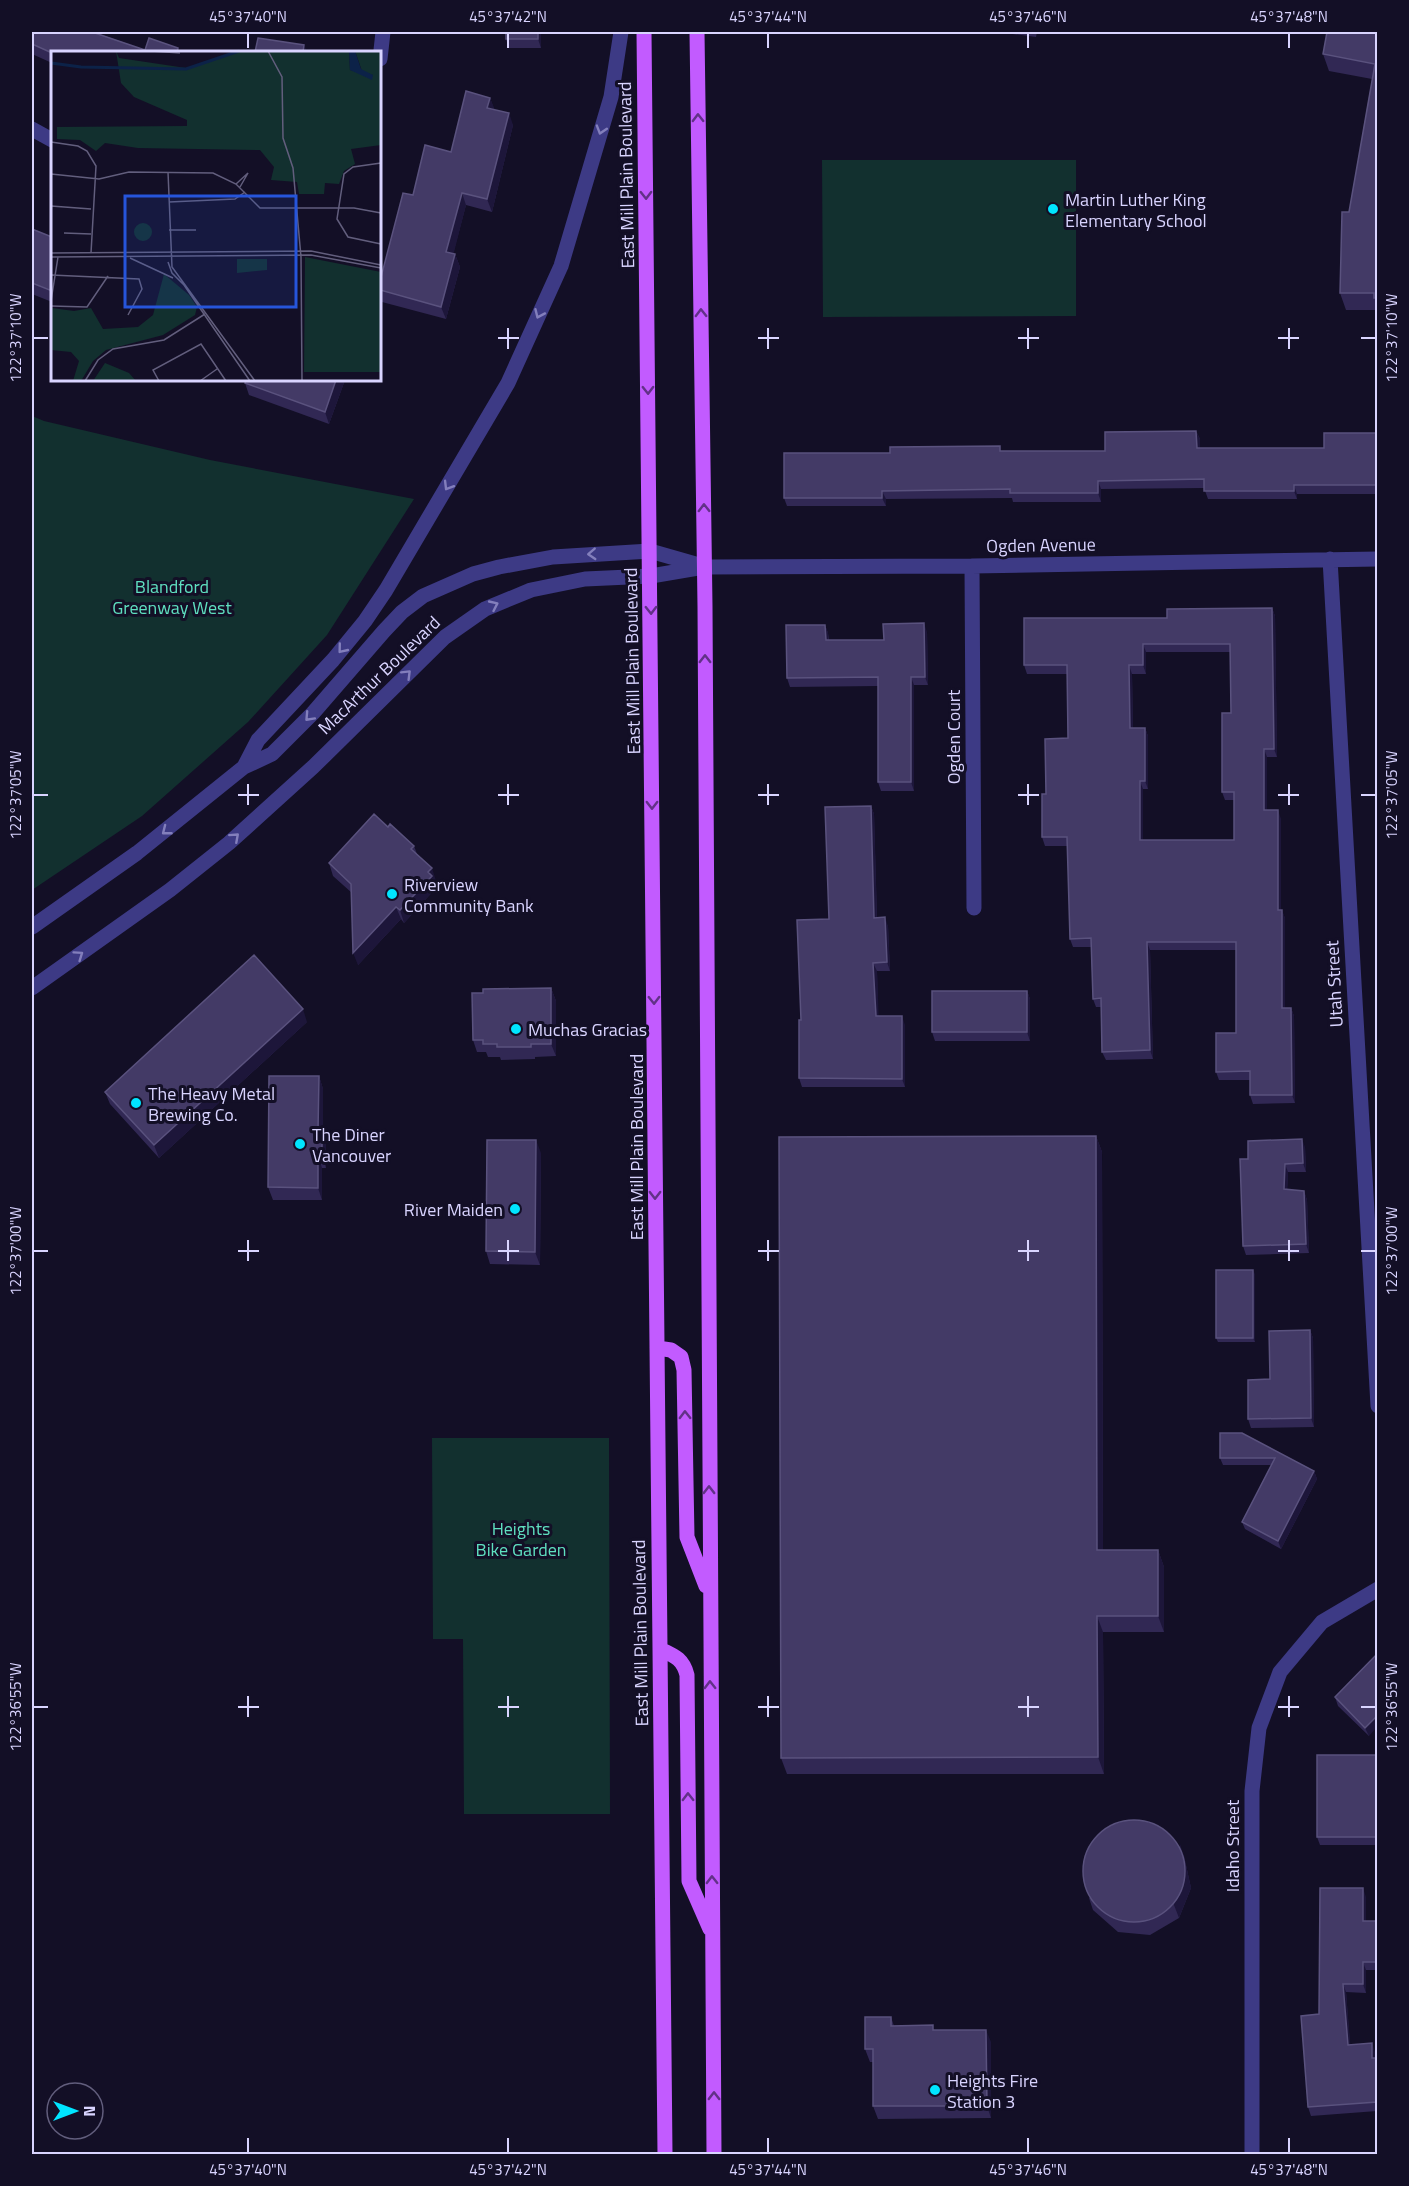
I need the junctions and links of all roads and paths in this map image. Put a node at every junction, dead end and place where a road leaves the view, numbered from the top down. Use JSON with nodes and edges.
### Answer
{"nodes":[{"id":1,"x":383,"y":32,"type":"edge"},
{"id":2,"x":621,"y":32,"type":"edge"},
{"id":3,"x":644,"y":32,"type":"edge"},
{"id":4,"x":697,"y":32,"type":"edge"},
{"id":5,"x":381,"y":51,"type":"edge"},
{"id":6,"x":32,"y":129,"type":"edge"},
{"id":7,"x":51,"y":139,"type":"edge"},
{"id":8,"x":650,"y":551,"type":"junction"},
{"id":9,"x":1330,"y":559,"type":"junction"},
{"id":10,"x":1377,"y":559,"type":"edge"},
{"id":11,"x":972,"y":566,"type":"junction"},
{"id":12,"x":704,"y":567,"type":"junction"},
{"id":13,"x":651,"y":576,"type":"junction"},
{"id":14,"x":244,"y":767,"type":"junction"},
{"id":15,"x":974,"y":908,"type":"dead end"},
{"id":16,"x":32,"y":927,"type":"edge"},
{"id":17,"x":32,"y":988,"type":"edge"},
{"id":18,"x":657,"y":1348,"type":"junction"},
{"id":19,"x":1377,"y":1406,"type":"edge"},
{"id":20,"x":1377,"y":1589,"type":"edge"},
{"id":21,"x":710,"y":1595,"type":"junction"},
{"id":22,"x":660,"y":1649,"type":"junction"},
{"id":23,"x":713,"y":1934,"type":"junction"},
{"id":24,"x":665,"y":2154,"type":"edge"},
{"id":25,"x":714,"y":2154,"type":"edge"},
{"id":26,"x":1252,"y":2154,"type":"edge"}],
"edges":[{"from":1,"to":5,"type":"street"},
{"from":2,"to":14,"type":"street","one_way":true},
{"from":3,"to":8,"type":"main road","name":"East Mill Plain Boulevard","one_way":true},
{"from":12,"to":4,"type":"main road","one_way":true},
{"from":6,"to":7,"type":"street"},
{"from":8,"to":12,"type":"street","name":"MacArthur Boulevard"},
{"from":8,"to":13,"type":"main road","name":"East Mill Plain Boulevard"},
{"from":8,"to":14,"type":"street","name":"MacArthur Boulevard","one_way":true},
{"from":9,"to":10,"type":"street","name":"Ogden Avenue"},
{"from":9,"to":11,"type":"street","name":"Ogden Avenue"},
{"from":9,"to":19,"type":"street","name":"Utah Street"},
{"from":11,"to":12,"type":"street","name":"Ogden Avenue"},
{"from":11,"to":15,"type":"street","name":"Ogden Court"},
{"from":12,"to":13,"type":"street","name":"MacArthur Boulevard"},
{"from":21,"to":12,"type":"main road","one_way":true},
{"from":17,"to":13,"type":"street","name":"MacArthur Boulevard","one_way":true},
{"from":13,"to":18,"type":"main road","name":"East Mill Plain Boulevard","one_way":true},
{"from":14,"to":16,"type":"street","name":"MacArthur Boulevard","one_way":true},
{"from":21,"to":18,"type":"main road","one_way":true},
{"from":18,"to":22,"type":"main road","name":"East Mill Plain Boulevard"},
{"from":20,"to":26,"type":"street","name":"Idaho Street"},
{"from":23,"to":21,"type":"main road","one_way":true},
{"from":23,"to":22,"type":"main road","one_way":true},
{"from":22,"to":24,"type":"main road","name":"East Mill Plain Boulevard"},
{"from":25,"to":23,"type":"main road","one_way":true}]}
